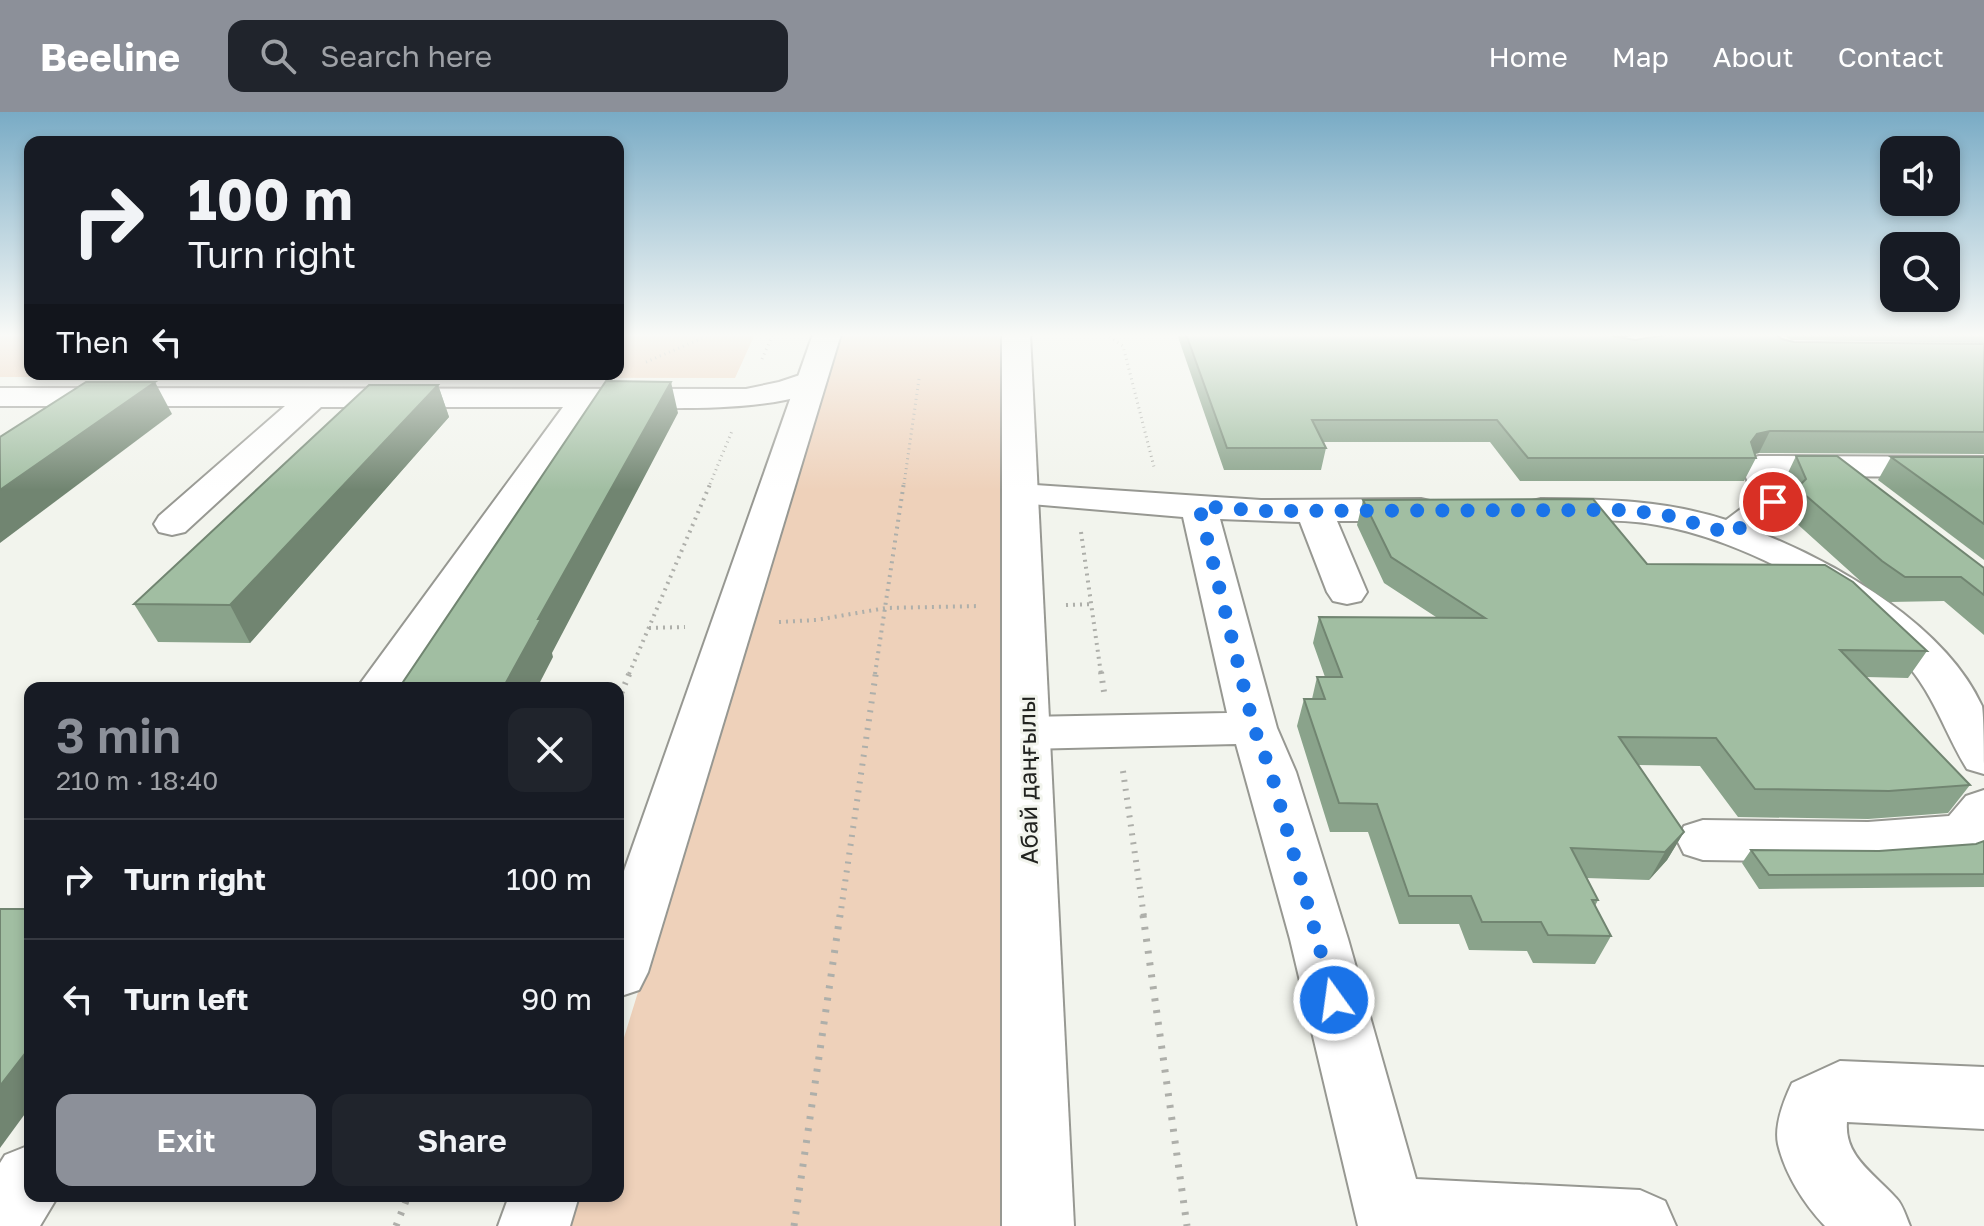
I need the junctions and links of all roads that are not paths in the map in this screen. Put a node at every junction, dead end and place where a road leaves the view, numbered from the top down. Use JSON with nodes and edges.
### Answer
{"nodes":[{"id":1,"x":797,"y":386,"type":"edge"},
{"id":2,"x":810,"y":386,"type":"edge"},
{"id":3,"x":1017,"y":386,"type":"edge"},
{"id":4,"x":0,"y":397,"type":"edge"},
{"id":5,"x":48,"y":397,"type":"junction"},
{"id":6,"x":313,"y":398,"type":"junction"},
{"id":7,"x":585,"y":398,"type":"junction"},
{"id":8,"x":0,"y":427,"type":"edge"},
{"id":9,"x":1984,"y":467,"type":"edge"},
{"id":10,"x":1836,"y":468,"type":"junction"},
{"id":11,"x":1020,"y":495,"type":"junction"},
{"id":12,"x":1873,"y":497,"type":"edge"},
{"id":13,"x":1181,"y":504,"type":"junction"},
{"id":14,"x":1314,"y":510,"type":"junction"},
{"id":15,"x":1456,"y":510,"type":"edge"},
{"id":16,"x":1503,"y":510,"type":"edge"},
{"id":17,"x":172,"y":524,"type":"dead end"},
{"id":18,"x":1732,"y":534,"type":"junction"},
{"id":19,"x":1347,"y":592,"type":"dead end"},
{"id":20,"x":383,"y":682,"type":"edge"},
{"id":21,"x":1254,"y":728,"type":"junction"},
{"id":22,"x":1026,"y":733,"type":"junction"},
{"id":23,"x":1984,"y":757,"type":"edge"},
{"id":24,"x":1984,"y":809,"type":"edge"},
{"id":25,"x":1703,"y":840,"type":"dead end"},
{"id":26,"x":624,"y":954,"type":"edge"},
{"id":27,"x":1984,"y":1098,"type":"edge"},
{"id":28,"x":24,"y":1188,"type":"edge"},
{"id":29,"x":542,"y":1202,"type":"edge"},
{"id":30,"x":1392,"y":1219,"type":"edge"},
{"id":31,"x":0,"y":1222,"type":"edge"},
{"id":32,"x":534,"y":1226,"type":"edge"},
{"id":33,"x":1038,"y":1226,"type":"edge"},
{"id":34,"x":1640,"y":1226,"type":"edge"},
{"id":35,"x":1874,"y":1226,"type":"edge"}],
"edges":[{"from":1,"to":7,"type":"main road"},
{"from":2,"to":26,"type":"main road"},
{"from":3,"to":11,"type":"main road","name":"Абай даңғылы"},
{"from":4,"to":5,"type":"main road"},
{"from":5,"to":6,"type":"main road"},
{"from":5,"to":8,"type":"main road"},
{"from":6,"to":7,"type":"main road"},
{"from":6,"to":17,"type":"main road"},
{"from":7,"to":20,"type":"main road"},
{"from":9,"to":10,"type":"main road"},
{"from":10,"to":12,"type":"main road"},
{"from":10,"to":18,"type":"main road"},
{"from":11,"to":13,"type":"main road"},
{"from":11,"to":22,"type":"main road","name":"Абай даңғылы"},
{"from":13,"to":14,"type":"main road"},
{"from":13,"to":21,"type":"main road"},
{"from":14,"to":15,"type":"main road"},
{"from":14,"to":19,"type":"main road"},
{"from":16,"to":18,"type":"main road"},
{"from":18,"to":23,"type":"main road"},
{"from":21,"to":22,"type":"main road"},
{"from":21,"to":30,"type":"main road"},
{"from":22,"to":33,"type":"main road","name":"Абай даңғылы"},
{"from":24,"to":25,"type":"main road"},
{"from":27,"to":35,"type":"main road"},
{"from":28,"to":31,"type":"main road"},
{"from":29,"to":32,"type":"main road"},
{"from":30,"to":34,"type":"main road"}]}
